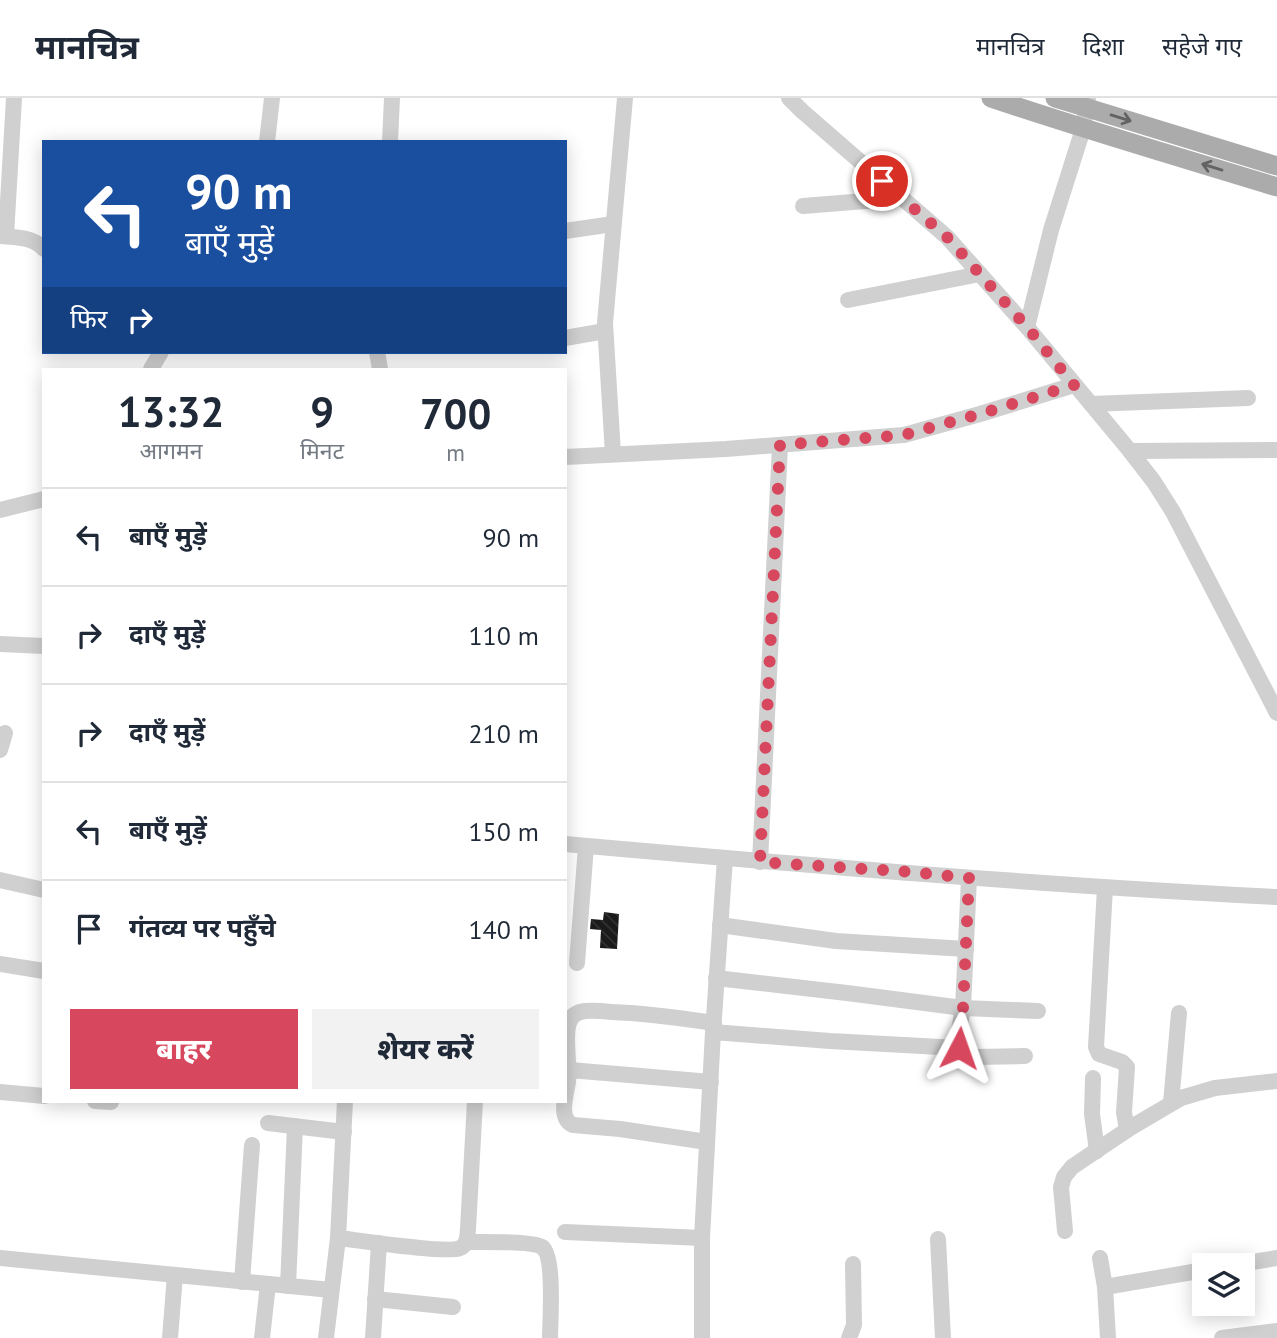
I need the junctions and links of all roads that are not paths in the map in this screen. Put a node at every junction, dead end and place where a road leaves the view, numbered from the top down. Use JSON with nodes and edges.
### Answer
{"nodes":[{"id":1,"x":14,"y":98,"type":"edge"},
{"id":2,"x":272,"y":98,"type":"edge"},
{"id":3,"x":392,"y":98,"type":"edge"},
{"id":4,"x":625,"y":98,"type":"edge"},
{"id":5,"x":789,"y":98,"type":"edge"},
{"id":6,"x":991,"y":98,"type":"edge"},
{"id":7,"x":1055,"y":98,"type":"edge"},
{"id":8,"x":1088,"y":103,"type":"edge"},
{"id":9,"x":1083,"y":129,"type":"junction"},
{"id":10,"x":267,"y":140,"type":"edge"},
{"id":11,"x":390,"y":140,"type":"edge"},
{"id":12,"x":1277,"y":166,"type":"edge"},
{"id":13,"x":1277,"y":187,"type":"edge"},
{"id":14,"x":903,"y":198,"type":"junction"},
{"id":15,"x":803,"y":206,"type":"dead end"},
{"id":16,"x":613,"y":225,"type":"junction"},
{"id":17,"x":567,"y":231,"type":"edge"},
{"id":18,"x":3,"y":236,"type":"edge"},
{"id":19,"x":42,"y":247,"type":"edge"},
{"id":20,"x":980,"y":274,"type":"junction"},
{"id":21,"x":848,"y":300,"type":"dead end"},
{"id":22,"x":1027,"y":327,"type":"junction"},
{"id":23,"x":605,"y":331,"type":"junction"},
{"id":24,"x":567,"y":338,"type":"edge"},
{"id":25,"x":1074,"y":385,"type":"junction"},
{"id":26,"x":1248,"y":398,"type":"dead end"},
{"id":27,"x":1091,"y":404,"type":"junction"},
{"id":28,"x":780,"y":445,"type":"junction"},
{"id":29,"x":1277,"y":450,"type":"edge"},
{"id":30,"x":1130,"y":451,"type":"junction"},
{"id":31,"x":612,"y":454,"type":"junction"},
{"id":32,"x":567,"y":457,"type":"edge"},
{"id":33,"x":42,"y":500,"type":"edge"},
{"id":34,"x":0,"y":510,"type":"edge"},
{"id":35,"x":0,"y":644,"type":"edge"},
{"id":36,"x":42,"y":646,"type":"edge"},
{"id":37,"x":1277,"y":713,"type":"edge"},
{"id":38,"x":5,"y":733,"type":"dead end"},
{"id":39,"x":0,"y":750,"type":"edge"},
{"id":40,"x":567,"y":844,"type":"edge"},
{"id":41,"x":586,"y":846,"type":"junction"},
{"id":42,"x":725,"y":858,"type":"junction"},
{"id":43,"x":760,"y":862,"type":"junction"},
{"id":44,"x":969,"y":878,"type":"junction"},
{"id":45,"x":0,"y":880,"type":"edge"},
{"id":46,"x":1105,"y":888,"type":"junction"},
{"id":47,"x":42,"y":890,"type":"edge"},
{"id":48,"x":1277,"y":897,"type":"edge"},
{"id":49,"x":720,"y":925,"type":"junction"},
{"id":50,"x":966,"y":949,"type":"junction"},
{"id":51,"x":577,"y":963,"type":"dead end"},
{"id":52,"x":0,"y":964,"type":"edge"},
{"id":53,"x":42,"y":971,"type":"edge"},
{"id":54,"x":716,"y":978,"type":"junction"},
{"id":55,"x":963,"y":1008,"type":"junction"},
{"id":56,"x":1038,"y":1011,"type":"dead end"},
{"id":57,"x":1179,"y":1013,"type":"dead end"},
{"id":58,"x":713,"y":1027,"type":"junction"},
{"id":59,"x":959,"y":1048,"type":"junction"},
{"id":60,"x":1025,"y":1056,"type":"dead end"},
{"id":61,"x":570,"y":1070,"type":"junction"},
{"id":62,"x":1093,"y":1078,"type":"dead end"},
{"id":63,"x":1277,"y":1081,"type":"edge"},
{"id":64,"x":711,"y":1082,"type":"junction"},
{"id":65,"x":567,"y":1090,"type":"edge"},
{"id":66,"x":0,"y":1092,"type":"edge"},
{"id":67,"x":42,"y":1096,"type":"edge"},
{"id":68,"x":345,"y":1103,"type":"edge"},
{"id":69,"x":475,"y":1103,"type":"edge"},
{"id":70,"x":565,"y":1103,"type":"edge"},
{"id":71,"x":1171,"y":1103,"type":"junction"},
{"id":72,"x":268,"y":1123,"type":"dead end"},
{"id":73,"x":295,"y":1126,"type":"junction"},
{"id":74,"x":1127,"y":1130,"type":"junction"},
{"id":75,"x":344,"y":1132,"type":"junction"},
{"id":76,"x":707,"y":1142,"type":"junction"},
{"id":77,"x":252,"y":1145,"type":"dead end"},
{"id":78,"x":1097,"y":1151,"type":"junction"},
{"id":79,"x":1065,"y":1231,"type":"dead end"},
{"id":80,"x":565,"y":1232,"type":"dead end"},
{"id":81,"x":338,"y":1238,"type":"junction"},
{"id":82,"x":702,"y":1238,"type":"junction"},
{"id":83,"x":939,"y":1239,"type":"dead end"},
{"id":84,"x":466,"y":1242,"type":"junction"},
{"id":85,"x":379,"y":1243,"type":"junction"},
{"id":86,"x":0,"y":1258,"type":"edge"},
{"id":87,"x":1100,"y":1258,"type":"dead end"},
{"id":88,"x":1277,"y":1258,"type":"edge"},
{"id":89,"x":1255,"y":1262,"type":"edge"},
{"id":90,"x":853,"y":1264,"type":"dead end"},
{"id":91,"x":1192,"y":1272,"type":"edge"},
{"id":92,"x":175,"y":1275,"type":"junction"},
{"id":93,"x":242,"y":1282,"type":"junction"},
{"id":94,"x":268,"y":1284,"type":"junction"},
{"id":95,"x":288,"y":1286,"type":"junction"},
{"id":96,"x":1105,"y":1287,"type":"junction"},
{"id":97,"x":331,"y":1290,"type":"junction"},
{"id":98,"x":375,"y":1299,"type":"junction"},
{"id":99,"x":453,"y":1307,"type":"dead end"},
{"id":100,"x":1277,"y":1331,"type":"edge"},
{"id":101,"x":170,"y":1338,"type":"edge"},
{"id":102,"x":262,"y":1338,"type":"edge"},
{"id":103,"x":326,"y":1338,"type":"edge"},
{"id":104,"x":373,"y":1338,"type":"edge"},
{"id":105,"x":550,"y":1338,"type":"edge"},
{"id":106,"x":702,"y":1338,"type":"edge"},
{"id":107,"x":849,"y":1338,"type":"edge"},
{"id":108,"x":943,"y":1338,"type":"edge"},
{"id":109,"x":1108,"y":1338,"type":"edge"},
{"id":110,"x":1222,"y":1338,"type":"edge"}],
"edges":[{"from":1,"to":18,"type":"street"},
{"from":2,"to":10,"type":"street"},
{"from":3,"to":11,"type":"street"},
{"from":4,"to":16,"type":"street"},
{"from":5,"to":14,"type":"street"},
{"from":6,"to":9,"type":"main road"},
{"from":7,"to":8,"type":"main road"},
{"from":8,"to":9,"type":"street"},
{"from":8,"to":12,"type":"main road","one_way":true},
{"from":13,"to":9,"type":"main road","one_way":true},
{"from":9,"to":22,"type":"street"},
{"from":14,"to":15,"type":"street"},
{"from":14,"to":20,"type":"street"},
{"from":16,"to":17,"type":"street"},
{"from":16,"to":23,"type":"street"},
{"from":18,"to":19,"type":"street"},
{"from":20,"to":21,"type":"street"},
{"from":20,"to":22,"type":"street"},
{"from":22,"to":25,"type":"street"},
{"from":23,"to":24,"type":"street"},
{"from":23,"to":31,"type":"street"},
{"from":25,"to":27,"type":"street"},
{"from":25,"to":28,"type":"street"},
{"from":26,"to":27,"type":"street"},
{"from":27,"to":30,"type":"street"},
{"from":28,"to":31,"type":"street"},
{"from":28,"to":43,"type":"street"},
{"from":29,"to":30,"type":"street"},
{"from":30,"to":37,"type":"street"},
{"from":31,"to":32,"type":"street"},
{"from":33,"to":34,"type":"street"},
{"from":35,"to":36,"type":"street"},
{"from":38,"to":39,"type":"street"},
{"from":40,"to":41,"type":"street"},
{"from":41,"to":42,"type":"street"},
{"from":41,"to":51,"type":"street"},
{"from":42,"to":43,"type":"street"},
{"from":42,"to":49,"type":"street"},
{"from":43,"to":44,"type":"street"},
{"from":44,"to":46,"type":"street"},
{"from":44,"to":50,"type":"street"},
{"from":45,"to":47,"type":"street"},
{"from":46,"to":48,"type":"street"},
{"from":46,"to":74,"type":"street"},
{"from":49,"to":50,"type":"street"},
{"from":49,"to":54,"type":"street"},
{"from":50,"to":55,"type":"street"},
{"from":52,"to":53,"type":"street"},
{"from":54,"to":55,"type":"street"},
{"from":54,"to":58,"type":"street"},
{"from":55,"to":56,"type":"street"},
{"from":55,"to":59,"type":"street"},
{"from":57,"to":71,"type":"street"},
{"from":58,"to":59,"type":"street"},
{"from":58,"to":61,"type":"street"},
{"from":58,"to":64,"type":"street"},
{"from":59,"to":60,"type":"street"},
{"from":61,"to":64,"type":"street"},
{"from":61,"to":65,"type":"street"},
{"from":62,"to":78,"type":"street"},
{"from":63,"to":71,"type":"street"},
{"from":64,"to":76,"type":"street"},
{"from":66,"to":67,"type":"street"},
{"from":68,"to":75,"type":"street"},
{"from":69,"to":84,"type":"street"},
{"from":70,"to":76,"type":"street"},
{"from":71,"to":74,"type":"street"},
{"from":72,"to":73,"type":"street"},
{"from":73,"to":75,"type":"street"},
{"from":73,"to":95,"type":"street"},
{"from":74,"to":78,"type":"street"},
{"from":75,"to":81,"type":"street"},
{"from":76,"to":82,"type":"street"},
{"from":77,"to":93,"type":"street"},
{"from":78,"to":79,"type":"street"},
{"from":80,"to":82,"type":"street"},
{"from":81,"to":85,"type":"street"},
{"from":81,"to":97,"type":"street"},
{"from":82,"to":106,"type":"street"},
{"from":83,"to":108,"type":"street"},
{"from":84,"to":85,"type":"street"},
{"from":84,"to":105,"type":"street"},
{"from":85,"to":98,"type":"street"},
{"from":86,"to":92,"type":"street"},
{"from":87,"to":96,"type":"street"},
{"from":88,"to":89,"type":"street"},
{"from":90,"to":107,"type":"street"},
{"from":91,"to":96,"type":"street"},
{"from":92,"to":93,"type":"street"},
{"from":92,"to":101,"type":"street"},
{"from":93,"to":94,"type":"street"},
{"from":94,"to":95,"type":"street"},
{"from":94,"to":102,"type":"street"},
{"from":95,"to":97,"type":"street"},
{"from":96,"to":109,"type":"street"},
{"from":97,"to":103,"type":"street"},
{"from":98,"to":99,"type":"street"},
{"from":98,"to":104,"type":"street"},
{"from":100,"to":110,"type":"street"}]}
